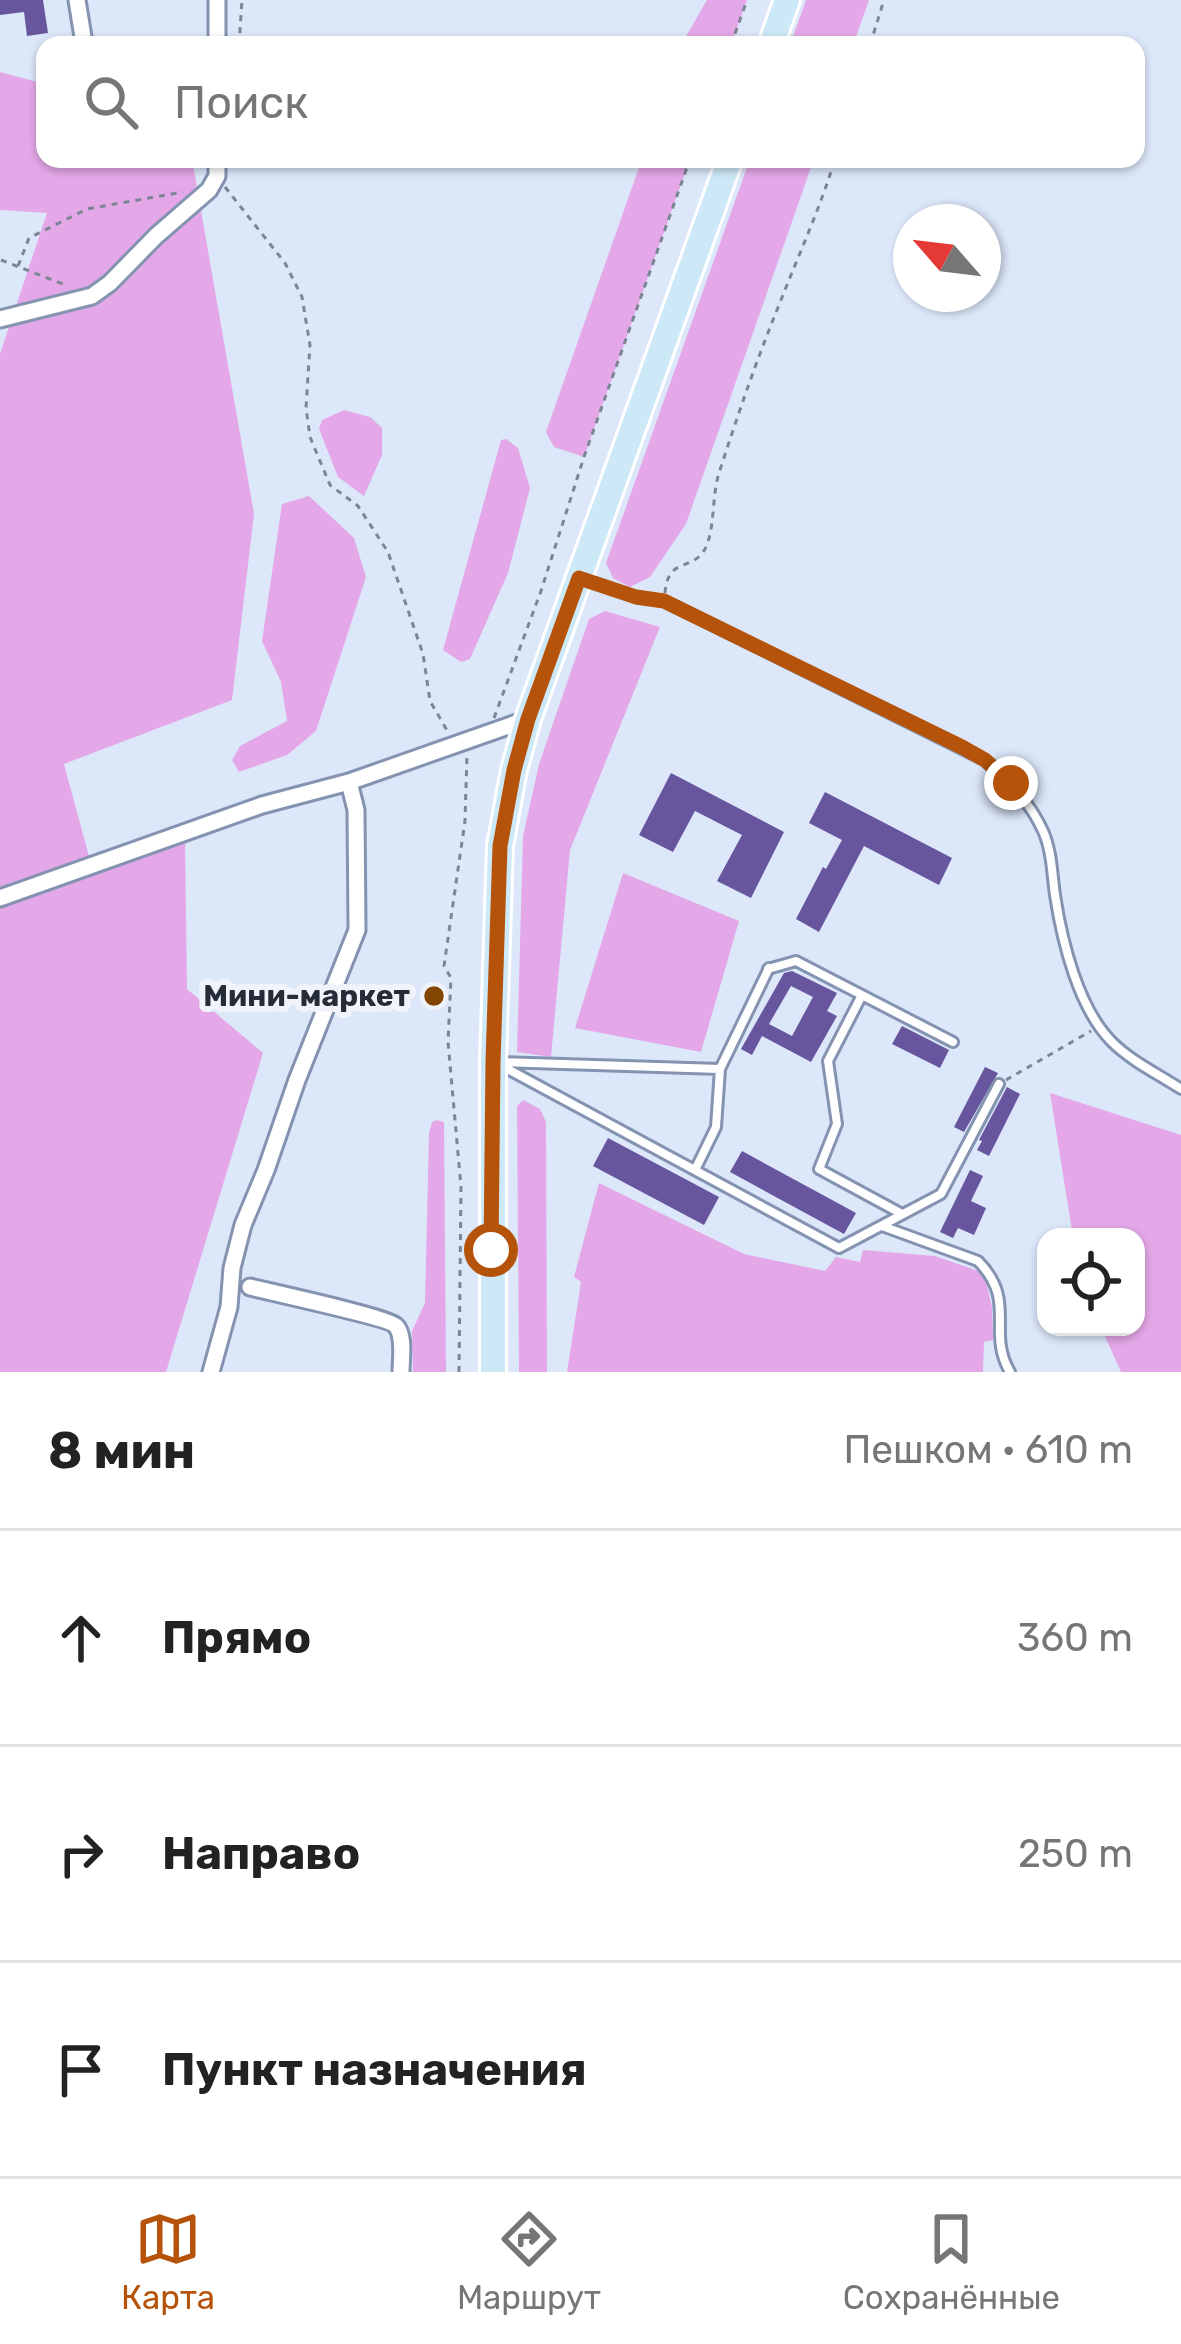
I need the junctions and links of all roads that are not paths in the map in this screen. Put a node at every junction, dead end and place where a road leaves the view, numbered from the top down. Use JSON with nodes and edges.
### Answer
{"nodes":[{"id":1,"x":77,"y":0,"type":"edge"},
{"id":2,"x":217,"y":0,"type":"edge"},
{"id":3,"x":787,"y":0,"type":"edge"},
{"id":4,"x":83,"y":36,"type":"edge"},
{"id":5,"x":217,"y":36,"type":"edge"},
{"id":6,"x":774,"y":36,"type":"edge"},
{"id":7,"x":727,"y":168,"type":"edge"},
{"id":8,"x":214,"y":175,"type":"edge"},
{"id":9,"x":0,"y":320,"type":"edge"},
{"id":10,"x":579,"y":578,"type":"junction"},
{"id":11,"x":528,"y":719,"type":"junction"},
{"id":12,"x":349,"y":782,"type":"junction"},
{"id":13,"x":0,"y":898,"type":"edge"},
{"id":14,"x":862,"y":995,"type":"junction"},
{"id":15,"x":953,"y":1042,"type":"dead end"},
{"id":16,"x":493,"y":1062,"type":"junction"},
{"id":17,"x":720,"y":1069,"type":"junction"},
{"id":18,"x":999,"y":1084,"type":"road end"},
{"id":19,"x":1181,"y":1090,"type":"edge"},
{"id":20,"x":694,"y":1170,"type":"junction"},
{"id":21,"x":903,"y":1214,"type":"junction"},
{"id":22,"x":882,"y":1226,"type":"junction"},
{"id":23,"x":250,"y":1287,"type":"dead end"},
{"id":24,"x":210,"y":1370,"type":"edge"},
{"id":25,"x":401,"y":1372,"type":"edge"},
{"id":26,"x":493,"y":1372,"type":"edge"},
{"id":27,"x":1010,"y":1372,"type":"edge"}],
"edges":[{"from":1,"to":4,"type":"street"},
{"from":2,"to":5,"type":"street"},
{"from":3,"to":6,"type":"main road"},
{"from":7,"to":10,"type":"main road"},
{"from":8,"to":9,"type":"street"},
{"from":10,"to":11,"type":"main road"},
{"from":10,"to":19,"type":"lane"},
{"from":11,"to":12,"type":"street"},
{"from":11,"to":16,"type":"main road"},
{"from":12,"to":13,"type":"street"},
{"from":12,"to":24,"type":"street"},
{"from":14,"to":15,"type":"lane"},
{"from":14,"to":17,"type":"lane"},
{"from":14,"to":21,"type":"lane"},
{"from":16,"to":17,"type":"lane"},
{"from":16,"to":20,"type":"lane"},
{"from":16,"to":26,"type":"main road"},
{"from":17,"to":20,"type":"lane"},
{"from":18,"to":21,"type":"lane"},
{"from":20,"to":22,"type":"lane"},
{"from":21,"to":22,"type":"lane"},
{"from":22,"to":27,"type":"lane"},
{"from":23,"to":25,"type":"street"}]}
